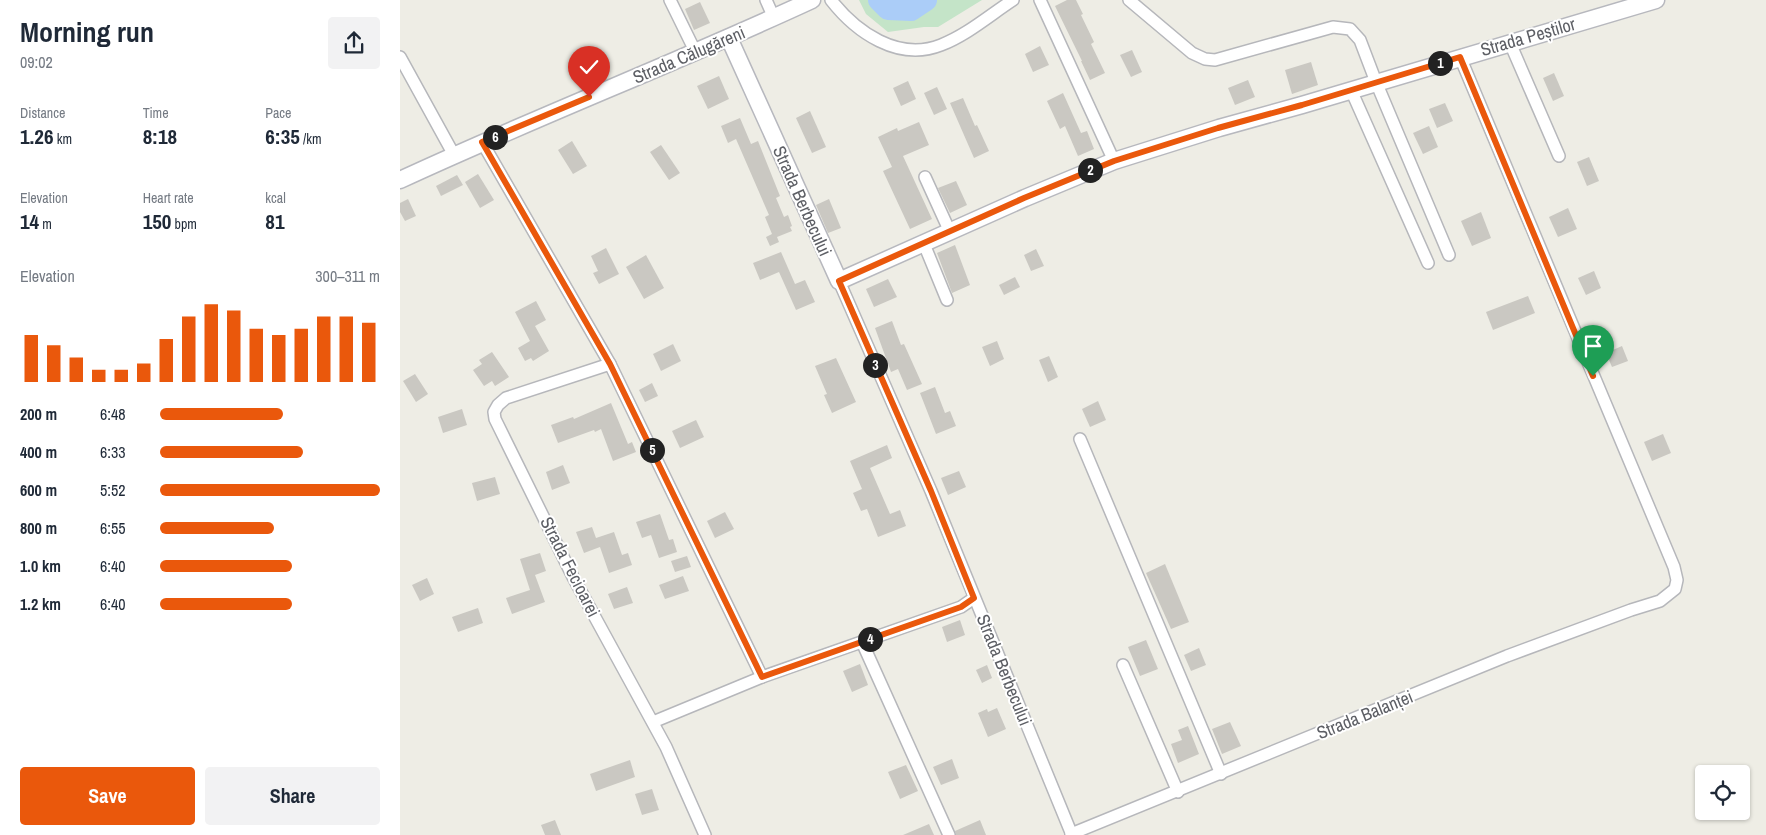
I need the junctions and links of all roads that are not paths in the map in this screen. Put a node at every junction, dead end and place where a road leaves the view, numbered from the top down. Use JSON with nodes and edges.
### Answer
{"nodes":[{"id":1,"x":670,"y":0,"type":"edge"},
{"id":2,"x":766,"y":0,"type":"edge"},
{"id":3,"x":812,"y":0,"type":"edge"},
{"id":4,"x":831,"y":0,"type":"edge"},
{"id":5,"x":1013,"y":0,"type":"edge"},
{"id":6,"x":1040,"y":0,"type":"edge"},
{"id":7,"x":1129,"y":0,"type":"edge"},
{"id":8,"x":1656,"y":0,"type":"edge"},
{"id":9,"x":774,"y":18,"type":"junction"},
{"id":10,"x":729,"y":38,"type":"junction"},
{"id":11,"x":1510,"y":43,"type":"junction"},
{"id":12,"x":696,"y":52,"type":"junction"},
{"id":13,"x":400,"y":57,"type":"edge"},
{"id":14,"x":1460,"y":57,"type":"junction"},
{"id":15,"x":1376,"y":82,"type":"junction"},
{"id":16,"x":1352,"y":90,"type":"junction"},
{"id":17,"x":482,"y":142,"type":"junction"},
{"id":18,"x":454,"y":155,"type":"junction"},
{"id":19,"x":1559,"y":156,"type":"dead end"},
{"id":20,"x":1114,"y":161,"type":"junction"},
{"id":21,"x":925,"y":177,"type":"dead end"},
{"id":22,"x":400,"y":180,"type":"edge"},
{"id":23,"x":950,"y":232,"type":"junction"},
{"id":24,"x":924,"y":244,"type":"junction"},
{"id":25,"x":1449,"y":255,"type":"dead end"},
{"id":26,"x":1428,"y":263,"type":"dead end"},
{"id":27,"x":839,"y":281,"type":"junction"},
{"id":28,"x":948,"y":300,"type":"dead end"},
{"id":29,"x":610,"y":364,"type":"junction"},
{"id":30,"x":1080,"y":439,"type":"dead end"},
{"id":31,"x":974,"y":598,"type":"junction"},
{"id":32,"x":862,"y":642,"type":"junction"},
{"id":33,"x":1123,"y":666,"type":"dead end"},
{"id":34,"x":762,"y":677,"type":"junction"},
{"id":35,"x":653,"y":722,"type":"junction"},
{"id":36,"x":1221,"y":774,"type":"junction"},
{"id":37,"x":1178,"y":792,"type":"junction"},
{"id":38,"x":705,"y":835,"type":"edge"},
{"id":39,"x":949,"y":835,"type":"edge"},
{"id":40,"x":1072,"y":835,"type":"edge"}],
"edges":[{"from":1,"to":12,"type":"street"},
{"from":2,"to":9,"type":"street"},
{"from":3,"to":9,"type":"street","name":"Strada Călugăreni"},
{"from":4,"to":5,"type":"street"},
{"from":6,"to":20,"type":"street"},
{"from":7,"to":15,"type":"street"},
{"from":8,"to":11,"type":"street","name":"Strada Peștilor"},
{"from":9,"to":10,"type":"street","name":"Strada Călugăreni"},
{"from":10,"to":12,"type":"street","name":"Strada Călugăreni"},
{"from":10,"to":27,"type":"street","name":"Strada Berbecului"},
{"from":11,"to":14,"type":"street","name":"Strada Peștilor"},
{"from":11,"to":19,"type":"street"},
{"from":12,"to":17,"type":"street","name":"Strada Călugăreni"},
{"from":13,"to":18,"type":"street"},
{"from":14,"to":15,"type":"street","name":"Strada Peștilor"},
{"from":14,"to":36,"type":"street","name":"Strada Balanței"},
{"from":15,"to":16,"type":"street","name":"Strada Peștilor"},
{"from":15,"to":25,"type":"street"},
{"from":16,"to":20,"type":"street","name":"Strada Peștilor"},
{"from":16,"to":26,"type":"street"},
{"from":17,"to":18,"type":"street","name":"Strada Călugăreni"},
{"from":17,"to":29,"type":"street"},
{"from":18,"to":22,"type":"street","name":"Strada Călugăreni"},
{"from":20,"to":23,"type":"street","name":"Strada Peștilor"},
{"from":21,"to":23,"type":"street"},
{"from":23,"to":24,"type":"street","name":"Strada Peștilor"},
{"from":24,"to":27,"type":"street","name":"Strada Peștilor"},
{"from":24,"to":28,"type":"street"},
{"from":27,"to":31,"type":"street","name":"Strada Berbecului"},
{"from":29,"to":34,"type":"street"},
{"from":29,"to":35,"type":"street","name":"Strada Fecioarei"},
{"from":30,"to":36,"type":"street"},
{"from":31,"to":32,"type":"street"},
{"from":31,"to":40,"type":"street","name":"Strada Berbecului"},
{"from":32,"to":34,"type":"street"},
{"from":32,"to":39,"type":"street"},
{"from":33,"to":37,"type":"street"},
{"from":34,"to":35,"type":"street"},
{"from":35,"to":38,"type":"street","name":"Strada Fecioarei"},
{"from":36,"to":37,"type":"street","name":"Strada Balanței"},
{"from":37,"to":40,"type":"street","name":"Strada Balanței"}]}
